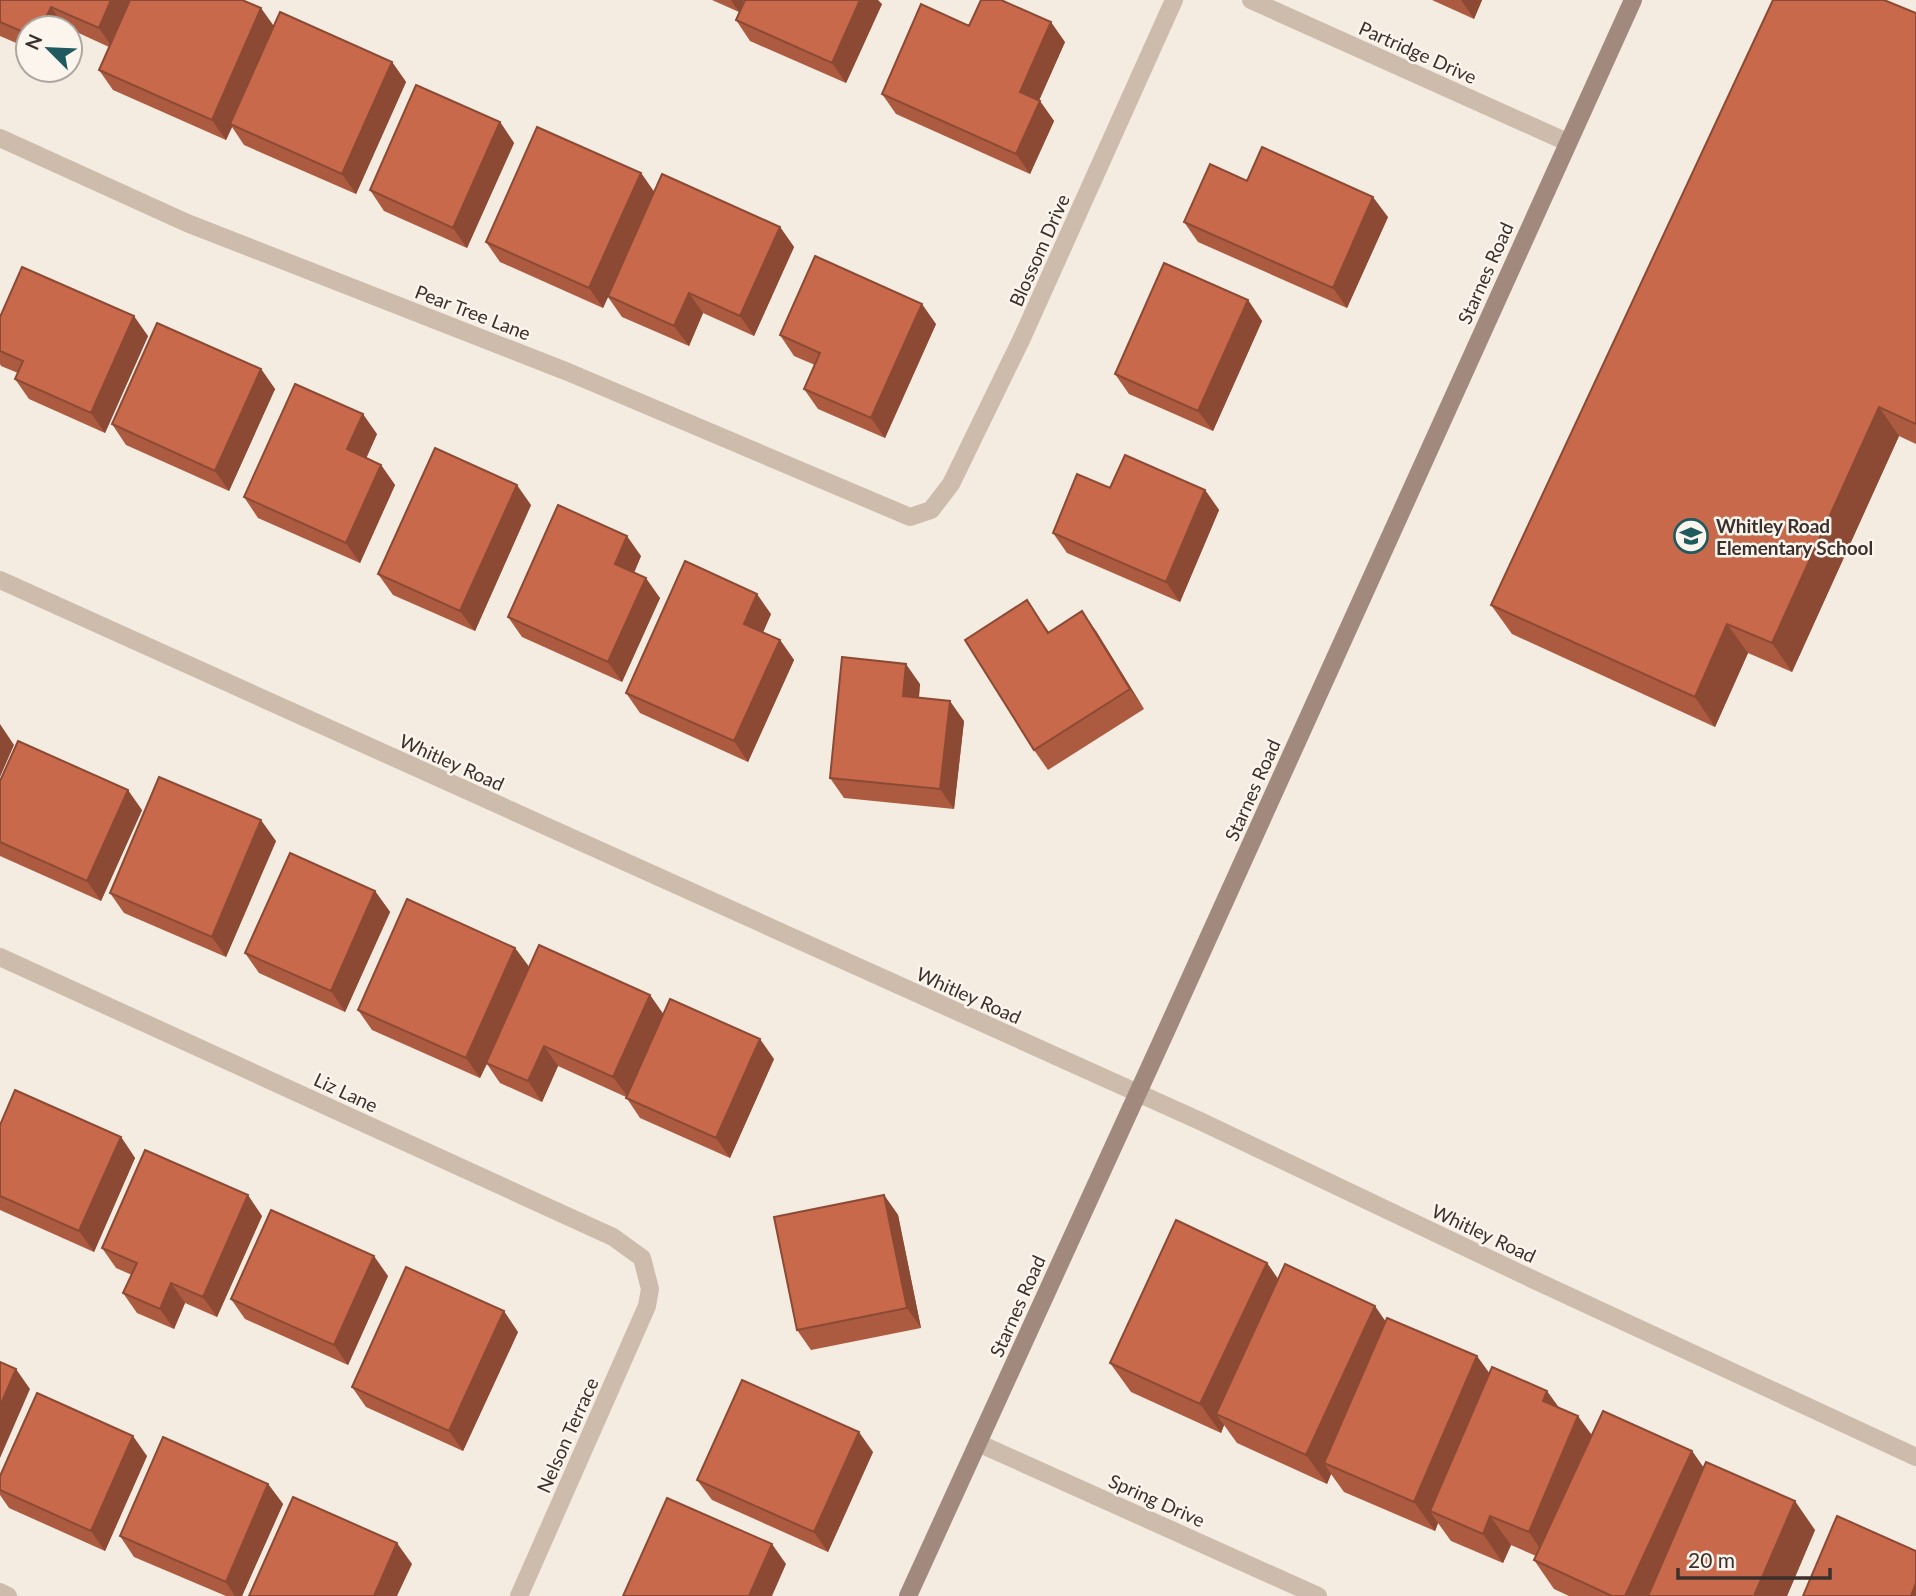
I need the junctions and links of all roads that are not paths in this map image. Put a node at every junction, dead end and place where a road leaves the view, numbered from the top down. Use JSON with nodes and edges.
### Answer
{"nodes":[{"id":1,"x":1174,"y":0,"type":"edge"},
{"id":2,"x":1251,"y":0,"type":"edge"},
{"id":3,"x":1633,"y":0,"type":"edge"},
{"id":4,"x":0,"y":138,"type":"edge"},
{"id":5,"x":1567,"y":142,"type":"junction"},
{"id":6,"x":931,"y":510,"type":"joint"},
{"id":7,"x":0,"y":580,"type":"edge"},
{"id":8,"x":0,"y":957,"type":"edge"},
{"id":9,"x":1137,"y":1094,"type":"junction"},
{"id":10,"x":650,"y":1289,"type":"joint"},
{"id":11,"x":978,"y":1443,"type":"junction"},
{"id":12,"x":1916,"y":1457,"type":"edge"},
{"id":13,"x":0,"y":1592,"type":"edge"},
{"id":14,"x":8,"y":1596,"type":"edge"},
{"id":15,"x":519,"y":1596,"type":"edge"},
{"id":16,"x":908,"y":1596,"type":"edge"},
{"id":17,"x":1318,"y":1596,"type":"edge"}],
"edges":[{"from":1,"to":6,"type":"street","name":"Blossom Drive"},
{"from":2,"to":5,"type":"street","name":"Partridge Drive"},
{"from":3,"to":5,"type":"main road","name":"Starnes Road"},
{"from":4,"to":6,"type":"street","name":"Pear Tree Lane"},
{"from":5,"to":9,"type":"main road","name":"Starnes Road"},
{"from":7,"to":9,"type":"street","name":"Whitley Road"},
{"from":8,"to":10,"type":"street","name":"Liz Lane"},
{"from":9,"to":11,"type":"main road","name":"Starnes Road"},
{"from":9,"to":12,"type":"street","name":"Whitley Road"},
{"from":10,"to":15,"type":"street","name":"Nelson Terrace"},
{"from":11,"to":16,"type":"main road","name":"Starnes Road"},
{"from":11,"to":17,"type":"street","name":"Spring Drive"},
{"from":13,"to":14,"type":"street"}]}
